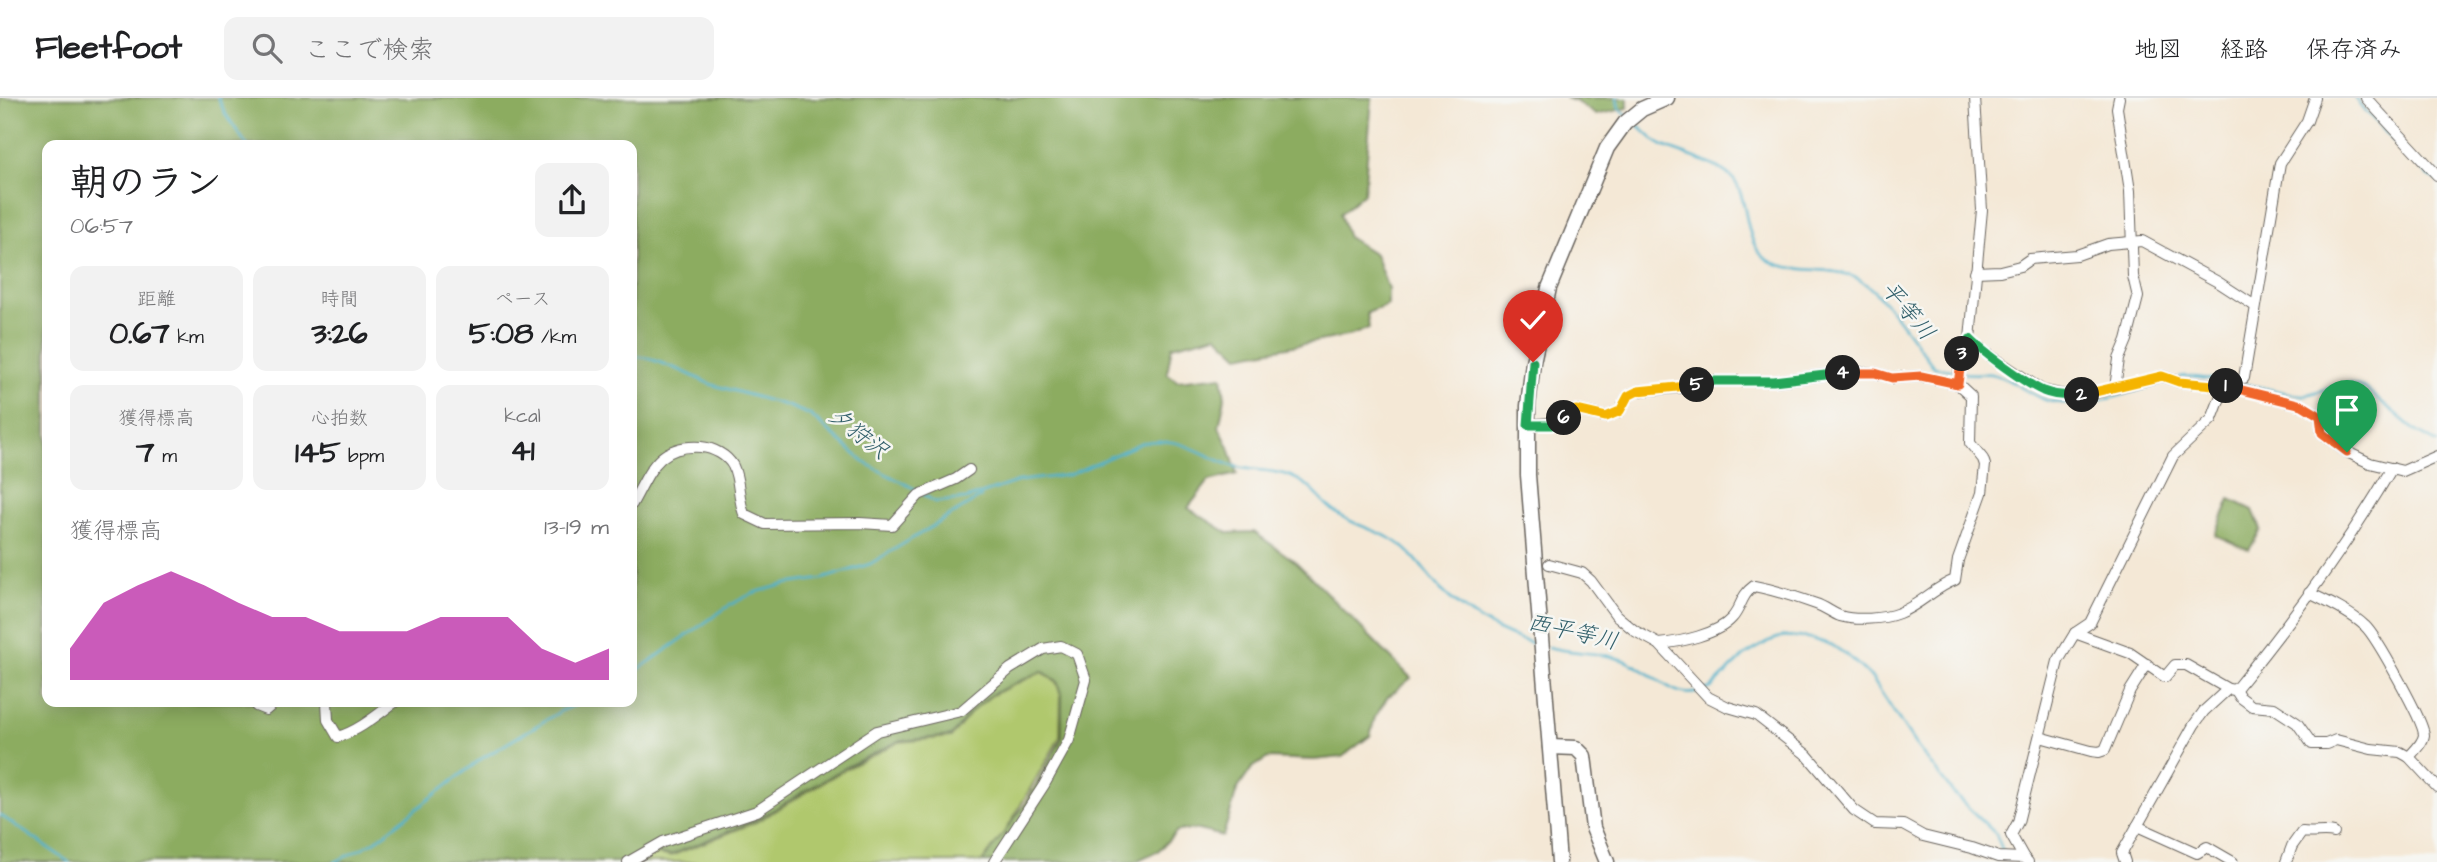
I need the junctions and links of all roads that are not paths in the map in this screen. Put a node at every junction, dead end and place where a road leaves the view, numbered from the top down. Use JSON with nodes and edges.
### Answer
{"nodes":[{"id":1,"x":1664,"y":98,"type":"edge"},
{"id":2,"x":1975,"y":98,"type":"edge"},
{"id":3,"x":2119,"y":98,"type":"edge"},
{"id":4,"x":2315,"y":98,"type":"edge"},
{"id":5,"x":2366,"y":98,"type":"edge"},
{"id":6,"x":2437,"y":175,"type":"edge"},
{"id":7,"x":2132,"y":243,"type":"junction"},
{"id":8,"x":1975,"y":272,"type":"junction"},
{"id":9,"x":2255,"y":306,"type":"junction"},
{"id":10,"x":1970,"y":339,"type":"junction"},
{"id":11,"x":2244,"y":378,"type":"dead end"},
{"id":12,"x":1958,"y":381,"type":"junction"},
{"id":13,"x":2225,"y":385,"type":"junction"},
{"id":14,"x":2115,"y":388,"type":"junction"},
{"id":15,"x":1528,"y":425,"type":"junction"},
{"id":16,"x":2437,"y":456,"type":"edge"},
{"id":17,"x":2392,"y":468,"type":"junction"},
{"id":18,"x":969,"y":470,"type":"dead end"},
{"id":19,"x":637,"y":494,"type":"edge"},
{"id":20,"x":1549,"y":564,"type":"dead end"},
{"id":21,"x":2309,"y":593,"type":"junction"},
{"id":22,"x":2075,"y":633,"type":"junction"},
{"id":23,"x":1659,"y":644,"type":"junction"},
{"id":24,"x":2147,"y":664,"type":"junction"},
{"id":25,"x":2232,"y":689,"type":"junction"},
{"id":26,"x":327,"y":707,"type":"edge"},
{"id":27,"x":388,"y":707,"type":"edge"},
{"id":28,"x":2040,"y":737,"type":"junction"},
{"id":29,"x":1550,"y":747,"type":"junction"},
{"id":30,"x":2409,"y":757,"type":"junction"},
{"id":31,"x":2437,"y":787,"type":"edge"},
{"id":32,"x":2137,"y":826,"type":"junction"},
{"id":33,"x":2334,"y":833,"type":"dead end"},
{"id":34,"x":2021,"y":860,"type":"edge"},
{"id":35,"x":628,"y":862,"type":"edge"},
{"id":36,"x":994,"y":862,"type":"edge"},
{"id":37,"x":1559,"y":862,"type":"edge"},
{"id":38,"x":1607,"y":862,"type":"edge"},
{"id":39,"x":2125,"y":862,"type":"edge"},
{"id":40,"x":2233,"y":862,"type":"edge"},
{"id":41,"x":2286,"y":862,"type":"edge"}],
"edges":[{"from":1,"to":15,"type":"street"},
{"from":2,"to":8,"type":"street"},
{"from":3,"to":7,"type":"street"},
{"from":4,"to":9,"type":"street"},
{"from":5,"to":6,"type":"street"},
{"from":7,"to":8,"type":"street"},
{"from":7,"to":9,"type":"street"},
{"from":7,"to":14,"type":"street"},
{"from":8,"to":10,"type":"street"},
{"from":9,"to":11,"type":"street"},
{"from":10,"to":12,"type":"street"},
{"from":10,"to":14,"type":"street"},
{"from":12,"to":15,"type":"street"},
{"from":12,"to":23,"type":"street"},
{"from":13,"to":14,"type":"street"},
{"from":13,"to":17,"type":"street"},
{"from":13,"to":22,"type":"street"},
{"from":15,"to":29,"type":"street"},
{"from":16,"to":17,"type":"street"},
{"from":17,"to":21,"type":"street"},
{"from":18,"to":19,"type":"street"},
{"from":20,"to":23,"type":"street"},
{"from":21,"to":25,"type":"street"},
{"from":21,"to":30,"type":"street"},
{"from":22,"to":24,"type":"street"},
{"from":22,"to":28,"type":"street"},
{"from":23,"to":34,"type":"street"},
{"from":24,"to":25,"type":"street"},
{"from":24,"to":28,"type":"street"},
{"from":25,"to":30,"type":"street"},
{"from":25,"to":32,"type":"street"},
{"from":26,"to":27,"type":"street"},
{"from":28,"to":34,"type":"street"},
{"from":29,"to":37,"type":"street"},
{"from":29,"to":38,"type":"street"},
{"from":30,"to":31,"type":"street"},
{"from":32,"to":39,"type":"street"},
{"from":32,"to":40,"type":"street"},
{"from":33,"to":41,"type":"street"},
{"from":35,"to":36,"type":"street"}]}
